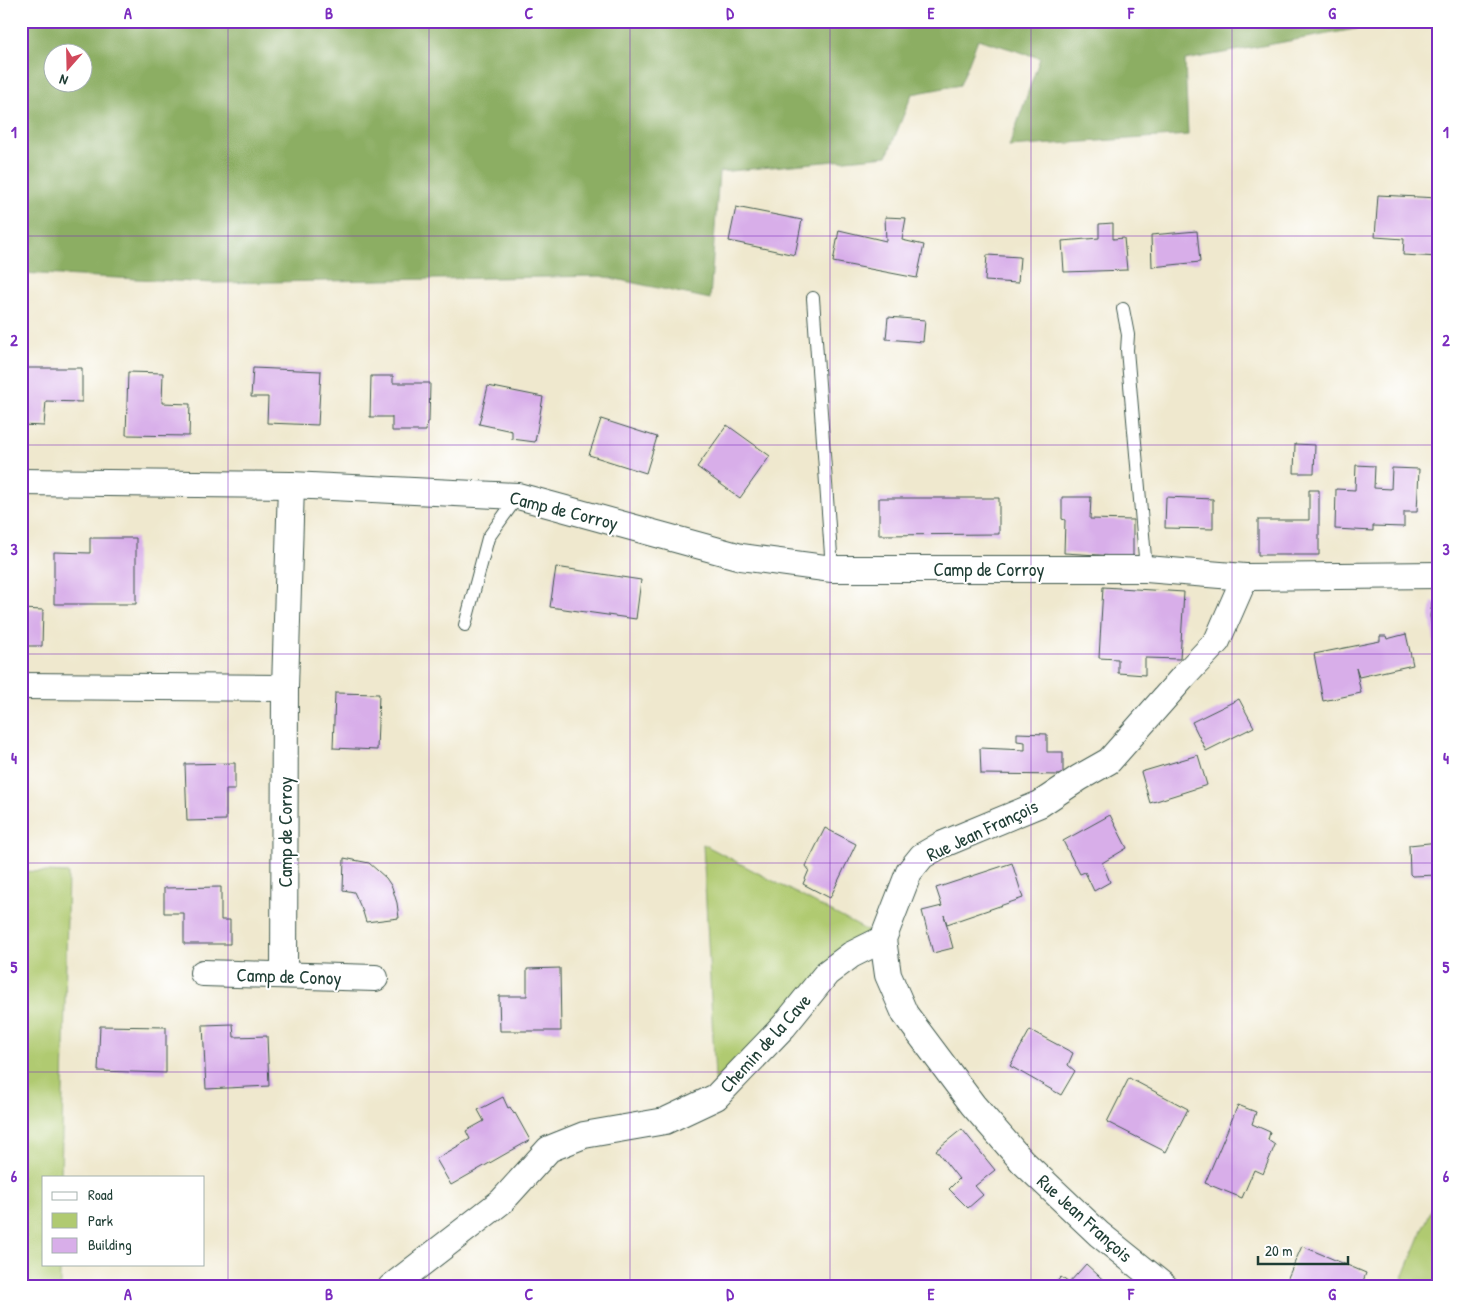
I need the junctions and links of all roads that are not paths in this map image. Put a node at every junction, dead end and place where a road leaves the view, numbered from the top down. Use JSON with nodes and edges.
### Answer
{"nodes":[{"id":1,"x":813,"y":298,"type":"dead end"},
{"id":2,"x":1123,"y":309,"type":"dead end"},
{"id":3,"x":21,"y":482,"type":"edge"},
{"id":4,"x":291,"y":485,"type":"junction"},
{"id":5,"x":518,"y":496,"type":"junction"},
{"id":6,"x":832,"y":569,"type":"junction"},
{"id":7,"x":1146,"y":569,"type":"junction"},
{"id":8,"x":1438,"y":573,"type":"edge"},
{"id":9,"x":1245,"y":577,"type":"junction"},
{"id":10,"x":465,"y":625,"type":"dead end"},
{"id":11,"x":21,"y":686,"type":"edge"},
{"id":12,"x":285,"y":688,"type":"junction"},
{"id":13,"x":883,"y":939,"type":"junction"},
{"id":14,"x":203,"y":973,"type":"dead end"},
{"id":15,"x":284,"y":976,"type":"junction"},
{"id":16,"x":375,"y":978,"type":"dead end"},
{"id":17,"x":391,"y":1287,"type":"edge"},
{"id":18,"x":1164,"y":1287,"type":"edge"}],
"edges":[{"from":1,"to":6,"type":"lane"},
{"from":2,"to":7,"type":"lane"},
{"from":3,"to":4,"type":"street","name":"Camp de Corroy"},
{"from":4,"to":5,"type":"street","name":"Camp de Corroy"},
{"from":4,"to":12,"type":"street","name":"Camp de Corroy"},
{"from":5,"to":6,"type":"street","name":"Camp de Corroy"},
{"from":5,"to":10,"type":"lane"},
{"from":6,"to":7,"type":"street","name":"Camp de Corroy"},
{"from":7,"to":9,"type":"street","name":"Camp de Corroy"},
{"from":8,"to":9,"type":"street","name":"Camp de Corroy"},
{"from":9,"to":13,"type":"street","name":"Rue Jean François"},
{"from":11,"to":12,"type":"street"},
{"from":12,"to":15,"type":"street","name":"Camp de Corroy"},
{"from":13,"to":17,"type":"street","name":"Chemin de la Cave"},
{"from":13,"to":18,"type":"street","name":"Rue Jean François"},
{"from":14,"to":15,"type":"street","name":"Camp de Conoy"},
{"from":15,"to":16,"type":"street","name":"Camp de Conoy"}]}
